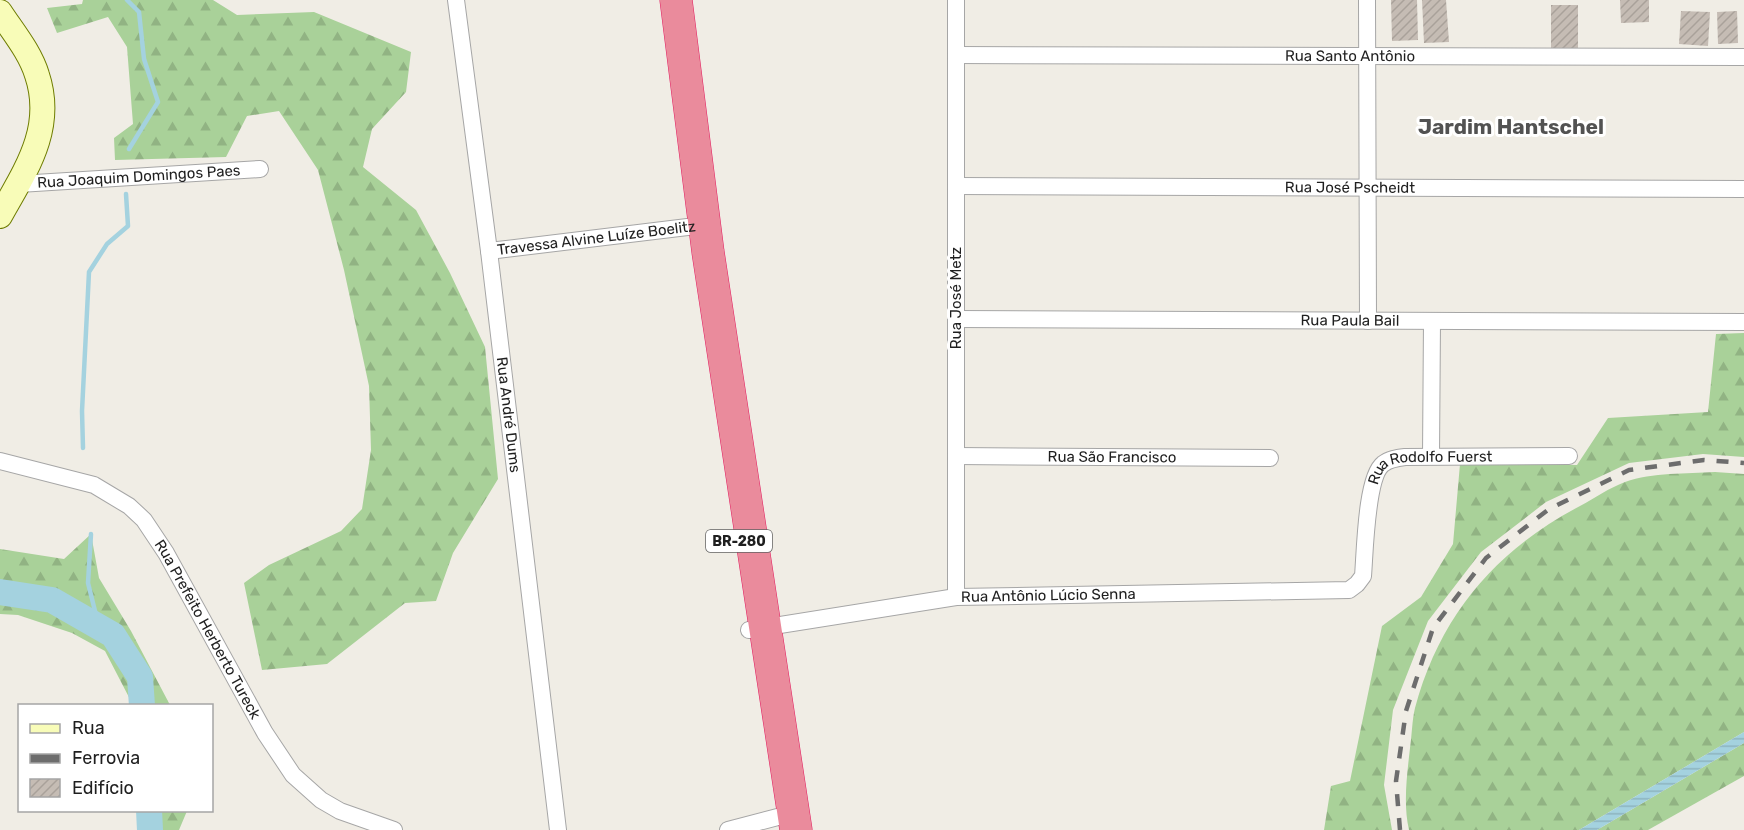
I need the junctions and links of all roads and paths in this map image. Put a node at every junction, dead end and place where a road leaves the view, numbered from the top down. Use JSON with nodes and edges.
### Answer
{"nodes":[{"id":1,"x":456,"y":0,"type":"edge"},
{"id":2,"x":676,"y":0,"type":"edge"},
{"id":3,"x":956,"y":0,"type":"edge"},
{"id":4,"x":1367,"y":0,"type":"edge"},
{"id":5,"x":0,"y":12,"type":"edge"},
{"id":6,"x":956,"y":55,"type":"junction"},
{"id":7,"x":1368,"y":56,"type":"junction"},
{"id":8,"x":1744,"y":57,"type":"edge"},
{"id":9,"x":260,"y":169,"type":"dead end"},
{"id":10,"x":19,"y":183,"type":"junction"},
{"id":11,"x":956,"y":186,"type":"junction"},
{"id":12,"x":1368,"y":188,"type":"junction"},
{"id":13,"x":1744,"y":189,"type":"edge"},
{"id":14,"x":0,"y":216,"type":"edge"},
{"id":15,"x":706,"y":239,"type":"junction"},
{"id":16,"x":489,"y":251,"type":"junction"},
{"id":17,"x":956,"y":320,"type":"junction"},
{"id":18,"x":1368,"y":321,"type":"junction"},
{"id":19,"x":1432,"y":321,"type":"junction"},
{"id":20,"x":1744,"y":322,"type":"edge"},
{"id":21,"x":956,"y":456,"type":"junction"},
{"id":22,"x":1431,"y":456,"type":"junction"},
{"id":23,"x":1569,"y":456,"type":"dead end"},
{"id":24,"x":1269,"y":458,"type":"dead end"},
{"id":25,"x":0,"y":461,"type":"edge"},
{"id":26,"x":1349,"y":590,"type":"joint"},
{"id":27,"x":956,"y":597,"type":"junction"},
{"id":28,"x":757,"y":629,"type":"junction"},
{"id":29,"x":784,"y":823,"type":"edge"},
{"id":30,"x":394,"y":830,"type":"edge"},
{"id":31,"x":558,"y":830,"type":"edge"},
{"id":32,"x":728,"y":830,"type":"edge"}],
"edges":[{"from":1,"to":16,"type":"street","name":"Rua André Dums"},
{"from":2,"to":15,"type":"highway","number":"BR-280"},
{"from":3,"to":6,"type":"street","name":"Rua José Metz"},
{"from":4,"to":7,"type":"street"},
{"from":5,"to":10,"type":"main road"},
{"from":6,"to":7,"type":"street","name":"Rua Santo Antônio"},
{"from":6,"to":11,"type":"street","name":"Rua José Metz"},
{"from":7,"to":8,"type":"street","name":"Rua Santo Antônio"},
{"from":7,"to":12,"type":"street"},
{"from":9,"to":10,"type":"street","name":"Rua Joaquim Domingos Paes"},
{"from":10,"to":14,"type":"main road"},
{"from":11,"to":12,"type":"street","name":"Rua José Pscheidt"},
{"from":11,"to":17,"type":"street","name":"Rua José Metz"},
{"from":12,"to":13,"type":"street","name":"Rua José Pscheidt"},
{"from":12,"to":18,"type":"street"},
{"from":15,"to":16,"type":"street","name":"Travessa Alvine Luíze Boelitz"},
{"from":15,"to":28,"type":"highway","number":"BR-280"},
{"from":16,"to":31,"type":"street","name":"Rua André Dums"},
{"from":17,"to":18,"type":"street","name":"Rua Paula Bail"},
{"from":17,"to":21,"type":"street","name":"Rua José Metz"},
{"from":18,"to":19,"type":"street","name":"Rua Paula Bail"},
{"from":19,"to":20,"type":"street","name":"Rua Paula Bail"},
{"from":19,"to":22,"type":"street"},
{"from":21,"to":24,"type":"street","name":"Rua São Francisco"},
{"from":21,"to":27,"type":"street","name":"Rua José Metz"},
{"from":22,"to":23,"type":"street","name":"Rua Rodolfo Fuerst"},
{"from":22,"to":26,"type":"street","name":"Rua Rodolfo Fuerst"},
{"from":25,"to":30,"type":"street","name":"Rua Prefeito Herberto Tureck"},
{"from":26,"to":27,"type":"street","name":"Rua Antônio Lúcio Senna"},
{"from":27,"to":28,"type":"street","name":"Rua Antônio Lúcio Senna"},
{"from":28,"to":29,"type":"highway","number":"BR-280"},
{"from":29,"to":32,"type":"street"}]}
